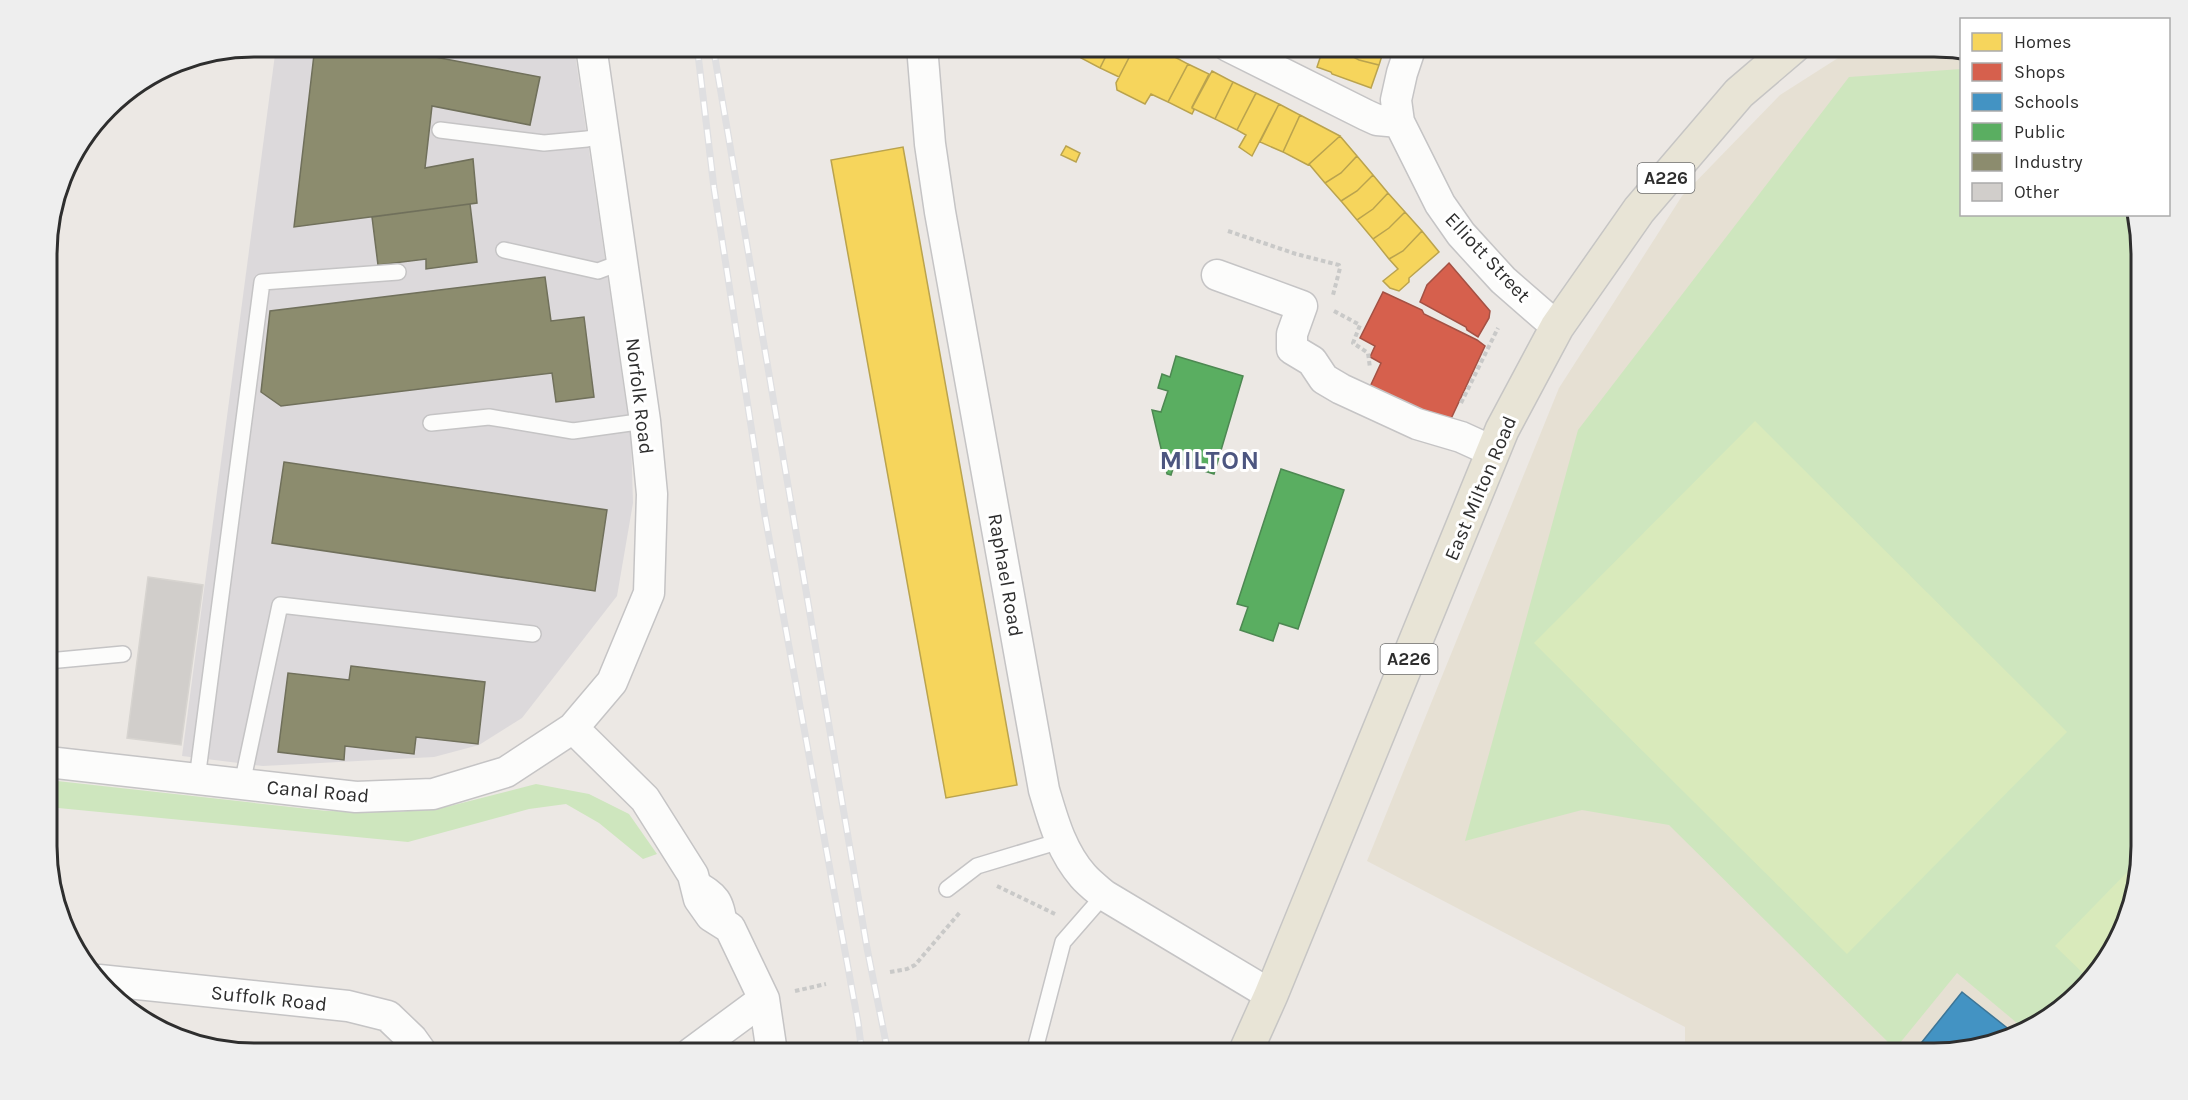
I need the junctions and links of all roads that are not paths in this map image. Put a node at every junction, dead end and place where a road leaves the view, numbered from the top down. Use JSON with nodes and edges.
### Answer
{"nodes":[{"id":1,"x":593,"y":57,"type":"edge"},
{"id":2,"x":923,"y":57,"type":"edge"},
{"id":3,"x":1250,"y":57,"type":"edge"},
{"id":4,"x":1407,"y":57,"type":"edge"},
{"id":5,"x":1781,"y":57,"type":"edge"},
{"id":6,"x":1399,"y":122,"type":"junction"},
{"id":7,"x":440,"y":130,"type":"dead end"},
{"id":8,"x":604,"y":135,"type":"junction"},
{"id":9,"x":504,"y":250,"type":"dead end"},
{"id":10,"x":622,"y":262,"type":"junction"},
{"id":11,"x":398,"y":272,"type":"dead end"},
{"id":12,"x":1217,"y":275,"type":"dead end"},
{"id":13,"x":1557,"y":327,"type":"junction"},
{"id":14,"x":645,"y":421,"type":"junction"},
{"id":15,"x":431,"y":423,"type":"dead end"},
{"id":16,"x":1494,"y":452,"type":"junction"},
{"id":17,"x":533,"y":634,"type":"dead end"},
{"id":18,"x":123,"y":654,"type":"dead end"},
{"id":19,"x":57,"y":660,"type":"edge"},
{"id":20,"x":573,"y":728,"type":"junction"},
{"id":21,"x":57,"y":763,"type":"edge"},
{"id":22,"x":196,"y":780,"type":"junction"},
{"id":23,"x":242,"y":784,"type":"junction"},
{"id":24,"x":1060,"y":841,"type":"junction"},
{"id":25,"x":947,"y":890,"type":"dead end"},
{"id":26,"x":1104,"y":895,"type":"junction"},
{"id":27,"x":115,"y":985,"type":"edge"},
{"id":28,"x":1271,"y":995,"type":"junction"},
{"id":29,"x":764,"y":999,"type":"junction"},
{"id":30,"x":415,"y":1043,"type":"edge"},
{"id":31,"x":705,"y":1043,"type":"edge"},
{"id":32,"x":771,"y":1043,"type":"edge"},
{"id":33,"x":1037,"y":1043,"type":"edge"},
{"id":34,"x":1249,"y":1043,"type":"edge"}],
"edges":[{"from":1,"to":8,"type":"street","name":"Norfolk Road"},
{"from":2,"to":24,"type":"street","name":"Raphael Road"},
{"from":3,"to":6,"type":"street"},
{"from":4,"to":6,"type":"street"},
{"from":5,"to":13,"type":"main road","name":"East Milton Road","number":"A226"},
{"from":6,"to":13,"type":"street","name":"Elliott Street"},
{"from":7,"to":8,"type":"lane"},
{"from":8,"to":10,"type":"street","name":"Norfolk Road"},
{"from":9,"to":10,"type":"lane"},
{"from":10,"to":14,"type":"street","name":"Norfolk Road"},
{"from":11,"to":22,"type":"lane"},
{"from":12,"to":16,"type":"street"},
{"from":13,"to":16,"type":"main road","name":"East Milton Road","number":"A226"},
{"from":14,"to":15,"type":"lane"},
{"from":14,"to":20,"type":"street","name":"Norfolk Road"},
{"from":16,"to":28,"type":"main road","name":"East Milton Road","number":"A226"},
{"from":17,"to":23,"type":"lane"},
{"from":18,"to":19,"type":"lane"},
{"from":20,"to":23,"type":"street","name":"Canal Road"},
{"from":20,"to":29,"type":"street"},
{"from":21,"to":22,"type":"street","name":"Canal Road"},
{"from":22,"to":23,"type":"street","name":"Canal Road"},
{"from":24,"to":25,"type":"lane"},
{"from":24,"to":26,"type":"street","name":"Raphael Road"},
{"from":26,"to":28,"type":"street","name":"Raphael Road"},
{"from":26,"to":33,"type":"lane"},
{"from":27,"to":30,"type":"street","name":"Suffolk Road"},
{"from":28,"to":34,"type":"main road","number":"A226"},
{"from":29,"to":31,"type":"street"},
{"from":29,"to":32,"type":"street"}]}
